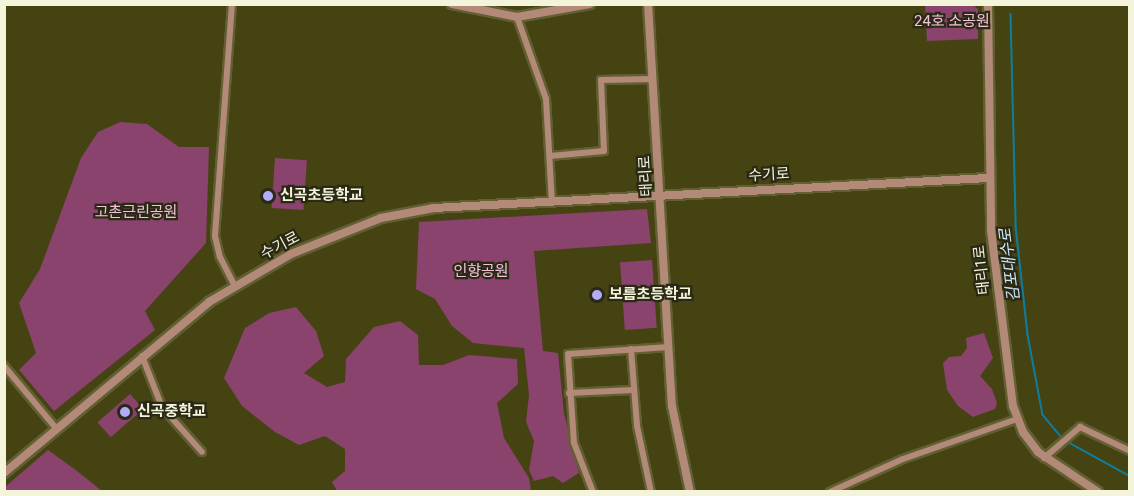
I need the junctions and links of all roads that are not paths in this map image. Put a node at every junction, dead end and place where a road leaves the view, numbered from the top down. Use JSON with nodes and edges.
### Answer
{"nodes":[{"id":1,"x":232,"y":4,"type":"edge"},
{"id":2,"x":452,"y":4,"type":"edge"},
{"id":3,"x":590,"y":4,"type":"edge"},
{"id":4,"x":648,"y":4,"type":"edge"},
{"id":5,"x":988,"y":4,"type":"edge"},
{"id":6,"x":517,"y":17,"type":"junction"},
{"id":7,"x":653,"y":79,"type":"junction"},
{"id":8,"x":550,"y":156,"type":"junction"},
{"id":9,"x":988,"y":178,"type":"junction"},
{"id":10,"x":660,"y":195,"type":"junction"},
{"id":11,"x":552,"y":202,"type":"junction"},
{"id":12,"x":235,"y":286,"type":"junction"},
{"id":13,"x":669,"y":347,"type":"junction"},
{"id":14,"x":631,"y":349,"type":"junction"},
{"id":15,"x":142,"y":356,"type":"junction"},
{"id":16,"x":4,"y":366,"type":"edge"},
{"id":17,"x":633,"y":390,"type":"junction"},
{"id":18,"x":569,"y":393,"type":"junction"},
{"id":19,"x":1017,"y":419,"type":"junction"},
{"id":20,"x":55,"y":427,"type":"junction"},
{"id":21,"x":1130,"y":451,"type":"edge"},
{"id":22,"x":202,"y":452,"type":"dead end"},
{"id":23,"x":1047,"y":455,"type":"junction"},
{"id":24,"x":4,"y":473,"type":"edge"},
{"id":25,"x":593,"y":492,"type":"edge"},
{"id":26,"x":651,"y":492,"type":"edge"},
{"id":27,"x":690,"y":492,"type":"edge"},
{"id":28,"x":830,"y":492,"type":"edge"},
{"id":29,"x":1098,"y":492,"type":"edge"}],
"edges":[{"from":1,"to":12,"type":"street"},
{"from":2,"to":6,"type":"street"},
{"from":3,"to":6,"type":"street"},
{"from":4,"to":7,"type":"street","name":"태리로"},
{"from":5,"to":9,"type":"street","name":"태리1로"},
{"from":6,"to":8,"type":"street"},
{"from":7,"to":8,"type":"street"},
{"from":7,"to":10,"type":"street","name":"태리로"},
{"from":8,"to":11,"type":"street"},
{"from":9,"to":10,"type":"street","name":"수기로"},
{"from":9,"to":19,"type":"street","name":"태리1로"},
{"from":10,"to":11,"type":"street","name":"수기로"},
{"from":10,"to":13,"type":"street","name":"태리로"},
{"from":11,"to":12,"type":"street","name":"수기로"},
{"from":12,"to":15,"type":"street","name":"수기로"},
{"from":13,"to":14,"type":"street"},
{"from":13,"to":27,"type":"street","name":"태리로"},
{"from":14,"to":17,"type":"street"},
{"from":14,"to":18,"type":"street"},
{"from":15,"to":20,"type":"street","name":"수기로"},
{"from":15,"to":22,"type":"street"},
{"from":16,"to":20,"type":"street"},
{"from":17,"to":18,"type":"street"},
{"from":17,"to":26,"type":"street"},
{"from":18,"to":25,"type":"street"},
{"from":19,"to":23,"type":"street","name":"태리1로"},
{"from":19,"to":28,"type":"street"},
{"from":20,"to":24,"type":"street","name":"수기로"},
{"from":21,"to":23,"type":"street"},
{"from":23,"to":29,"type":"street","name":"태리1로"}]}
